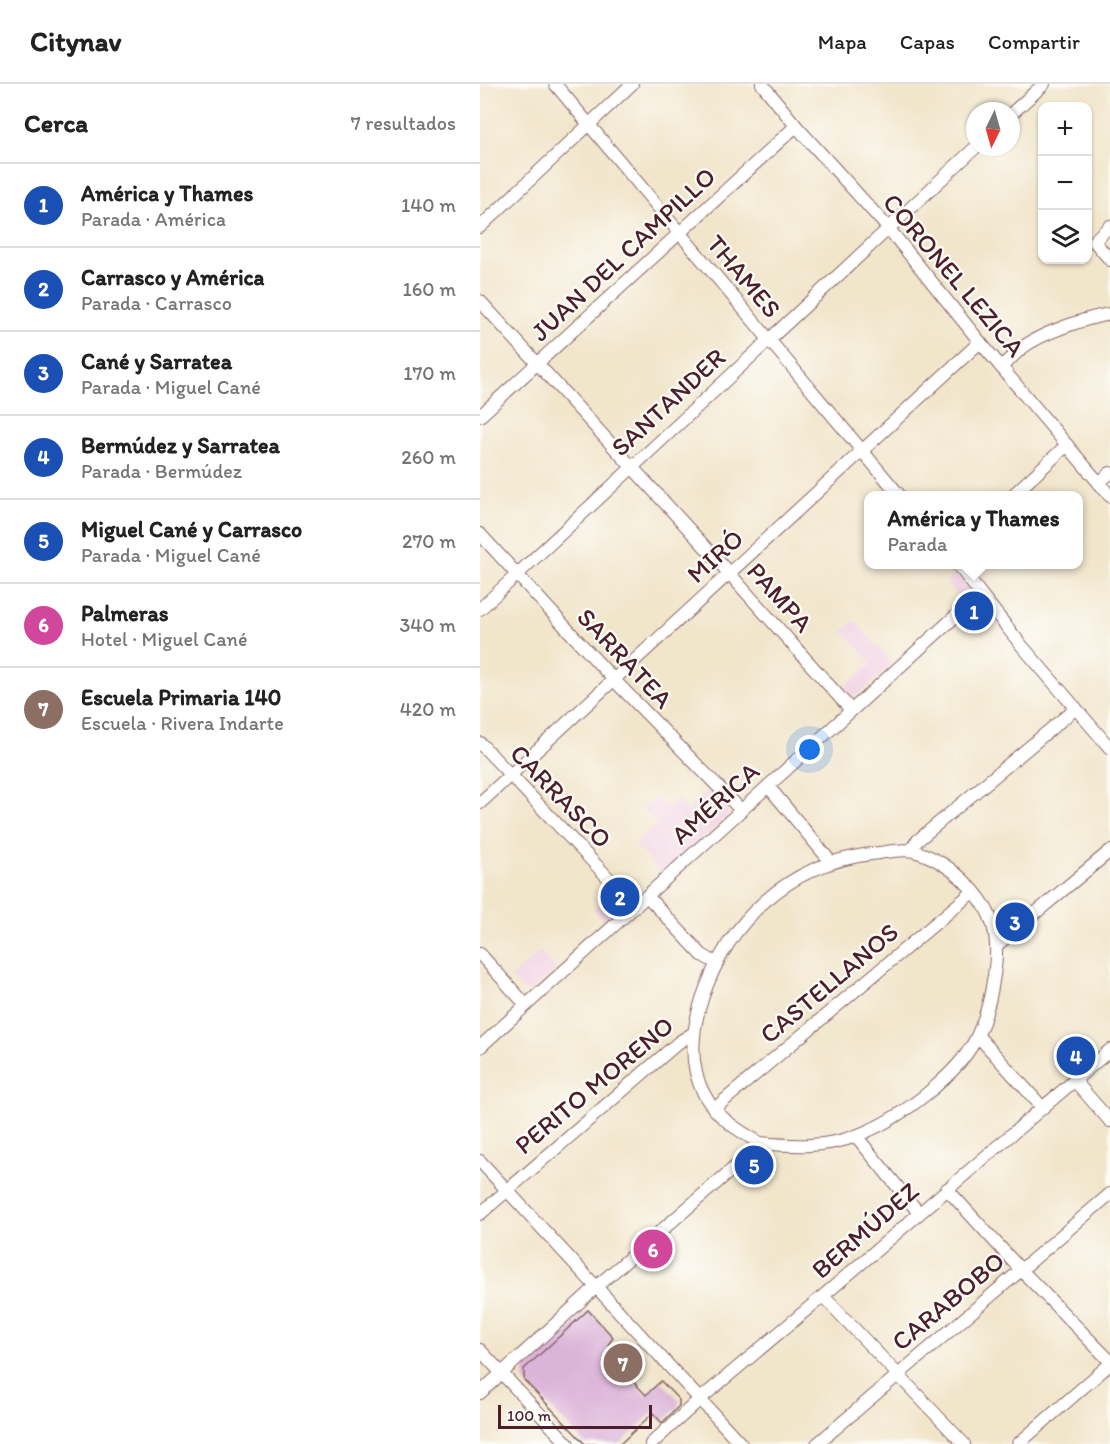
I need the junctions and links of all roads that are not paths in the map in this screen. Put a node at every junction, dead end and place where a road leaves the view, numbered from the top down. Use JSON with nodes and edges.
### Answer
{"nodes":[{"id":1,"x":555,"y":84,"type":"edge"},
{"id":2,"x":632,"y":84,"type":"edge"},
{"id":3,"x":762,"y":84,"type":"edge"},
{"id":4,"x":1044,"y":84,"type":"edge"},
{"id":5,"x":1020,"y":106,"type":"edge"},
{"id":6,"x":590,"y":125,"type":"junction"},
{"id":7,"x":796,"y":126,"type":"junction"},
{"id":8,"x":966,"y":156,"type":"edge"},
{"id":9,"x":1110,"y":226,"type":"edge"},
{"id":10,"x":480,"y":227,"type":"edge"},
{"id":11,"x":888,"y":229,"type":"junction"},
{"id":12,"x":679,"y":233,"type":"junction"},
{"id":13,"x":1110,"y":260,"type":"edge"},
{"id":14,"x":480,"y":301,"type":"edge"},
{"id":15,"x":1110,"y":314,"type":"edge"},
{"id":16,"x":769,"y":340,"type":"junction"},
{"id":17,"x":980,"y":342,"type":"junction"},
{"id":18,"x":537,"y":363,"type":"junction"},
{"id":19,"x":1001,"y":367,"type":"junction"},
{"id":20,"x":480,"y":416,"type":"edge"},
{"id":21,"x":1067,"y":445,"type":"junction"},
{"id":22,"x":863,"y":452,"type":"junction"},
{"id":23,"x":631,"y":467,"type":"junction"},
{"id":24,"x":1110,"y":473,"type":"edge"},
{"id":25,"x":1099,"y":483,"type":"junction"},
{"id":26,"x":897,"y":491,"type":"edge"},
{"id":27,"x":1015,"y":491,"type":"edge"},
{"id":28,"x":1110,"y":496,"type":"edge"},
{"id":29,"x":480,"y":534,"type":"edge"},
{"id":30,"x":961,"y":569,"type":"edge"},
{"id":31,"x":729,"y":573,"type":"junction"},
{"id":32,"x":517,"y":575,"type":"junction"},
{"id":33,"x":980,"y":594,"type":"junction"},
{"id":34,"x":480,"y":609,"type":"edge"},
{"id":35,"x":614,"y":680,"type":"junction"},
{"id":36,"x":1076,"y":708,"type":"junction"},
{"id":37,"x":851,"y":710,"type":"junction"},
{"id":38,"x":480,"y":743,"type":"edge"},
{"id":39,"x":1110,"y":748,"type":"edge"},
{"id":40,"x":510,"y":776,"type":"junction"},
{"id":41,"x":768,"y":786,"type":"junction"},
{"id":42,"x":480,"y":803,"type":"edge"},
{"id":43,"x":741,"y":810,"type":"junction"},
{"id":44,"x":912,"y":850,"type":"junction"},
{"id":45,"x":1110,"y":851,"type":"edge"},
{"id":46,"x":831,"y":862,"type":"junction"},
{"id":47,"x":974,"y":891,"type":"junction"},
{"id":48,"x":647,"y":896,"type":"junction"},
{"id":49,"x":635,"y":906,"type":"junction"},
{"id":50,"x":997,"y":945,"type":"junction"},
{"id":51,"x":480,"y":954,"type":"edge"},
{"id":52,"x":716,"y":963,"type":"junction"},
{"id":53,"x":526,"y":1005,"type":"junction"},
{"id":54,"x":692,"y":1034,"type":"junction"},
{"id":55,"x":978,"y":1036,"type":"junction"},
{"id":56,"x":480,"y":1047,"type":"edge"},
{"id":57,"x":1110,"y":1050,"type":"edge"},
{"id":58,"x":1074,"y":1080,"type":"junction"},
{"id":59,"x":1042,"y":1107,"type":"junction"},
{"id":60,"x":714,"y":1109,"type":"junction"},
{"id":61,"x":1110,"y":1121,"type":"edge"},
{"id":62,"x":856,"y":1136,"type":"junction"},
{"id":63,"x":760,"y":1143,"type":"junction"},
{"id":64,"x":480,"y":1161,"type":"edge"},
{"id":65,"x":506,"y":1189,"type":"junction"},
{"id":66,"x":947,"y":1189,"type":"junction"},
{"id":67,"x":1110,"y":1194,"type":"edge"},
{"id":68,"x":919,"y":1213,"type":"junction"},
{"id":69,"x":480,"y":1214,"type":"edge"},
{"id":70,"x":1020,"y":1269,"type":"junction"},
{"id":71,"x":596,"y":1287,"type":"junction"},
{"id":72,"x":823,"y":1296,"type":"junction"},
{"id":73,"x":480,"y":1350,"type":"edge"},
{"id":74,"x":1110,"y":1363,"type":"edge"},
{"id":75,"x":898,"y":1373,"type":"junction"},
{"id":76,"x":501,"y":1374,"type":"junction"},
{"id":77,"x":480,"y":1393,"type":"edge"},
{"id":78,"x":699,"y":1400,"type":"junction"},
{"id":79,"x":568,"y":1444,"type":"edge"},
{"id":80,"x":651,"y":1444,"type":"edge"},
{"id":81,"x":741,"y":1444,"type":"edge"},
{"id":82,"x":817,"y":1444,"type":"edge"},
{"id":83,"x":964,"y":1444,"type":"edge"},
{"id":84,"x":1018,"y":1444,"type":"edge"}],
"edges":[{"from":1,"to":6,"type":"street","name":"THAMES"},
{"from":2,"to":6,"type":"street"},
{"from":3,"to":7,"type":"street","name":"CORONEL LEZICA"},
{"from":4,"to":5,"type":"street"},
{"from":6,"to":10,"type":"street"},
{"from":6,"to":12,"type":"street","name":"THAMES"},
{"from":7,"to":11,"type":"street","name":"CORONEL LEZICA"},
{"from":7,"to":12,"type":"street","name":"JUAN DEL CAMPILLO"},
{"from":8,"to":11,"type":"street","name":"SANTANDER"},
{"from":9,"to":13,"type":"street"},
{"from":11,"to":16,"type":"street","name":"SANTANDER"},
{"from":11,"to":17,"type":"street","name":"CORONEL LEZICA"},
{"from":12,"to":16,"type":"street","name":"THAMES"},
{"from":12,"to":18,"type":"street","name":"JUAN DEL CAMPILLO"},
{"from":14,"to":18,"type":"street","name":"PAMPA"},
{"from":15,"to":19,"type":"street"},
{"from":16,"to":22,"type":"street","name":"THAMES"},
{"from":16,"to":23,"type":"street","name":"SANTANDER"},
{"from":17,"to":19,"type":"street","name":"CORONEL LEZICA"},
{"from":17,"to":22,"type":"street","name":"MIRÓ"},
{"from":18,"to":20,"type":"street","name":"JUAN DEL CAMPILLO"},
{"from":18,"to":23,"type":"street","name":"PAMPA"},
{"from":19,"to":21,"type":"street","name":"CORONEL LEZICA"},
{"from":21,"to":25,"type":"street","name":"CORONEL LEZICA"},
{"from":21,"to":27,"type":"street"},
{"from":22,"to":26,"type":"street","name":"THAMES"},
{"from":22,"to":31,"type":"street","name":"MIRÓ"},
{"from":23,"to":31,"type":"street","name":"PAMPA"},
{"from":23,"to":32,"type":"street","name":"SANTANDER"},
{"from":24,"to":25,"type":"street"},
{"from":25,"to":28,"type":"street","name":"CORONEL LEZICA"},
{"from":29,"to":32,"type":"street","name":"SARRATEA"},
{"from":30,"to":33,"type":"street"},
{"from":31,"to":35,"type":"street","name":"MIRÓ"},
{"from":31,"to":37,"type":"street","name":"PAMPA"},
{"from":32,"to":34,"type":"street","name":"SANTANDER"},
{"from":32,"to":35,"type":"street","name":"SARRATEA"},
{"from":33,"to":36,"type":"street"},
{"from":33,"to":37,"type":"street","name":"AMÉRICA"},
{"from":35,"to":40,"type":"street","name":"MIRÓ"},
{"from":35,"to":43,"type":"street","name":"SARRATEA"},
{"from":36,"to":39,"type":"street"},
{"from":36,"to":44,"type":"street"},
{"from":37,"to":41,"type":"street","name":"AMÉRICA"},
{"from":38,"to":40,"type":"street","name":"CARRASCO"},
{"from":40,"to":42,"type":"street","name":"MIRÓ"},
{"from":40,"to":49,"type":"street","name":"CARRASCO"},
{"from":41,"to":43,"type":"street","name":"AMÉRICA"},
{"from":41,"to":46,"type":"street"},
{"from":43,"to":48,"type":"street","name":"AMÉRICA"},
{"from":44,"to":46,"type":"street","name":"PERITO MORENO"},
{"from":44,"to":47,"type":"street"},
{"from":45,"to":50,"type":"street"},
{"from":46,"to":52,"type":"street","name":"PERITO MORENO"},
{"from":47,"to":50,"type":"street"},
{"from":47,"to":60,"type":"street","name":"CASTELLANOS"},
{"from":48,"to":49,"type":"street","name":"AMÉRICA"},
{"from":48,"to":52,"type":"street"},
{"from":49,"to":53,"type":"street","name":"AMÉRICA"},
{"from":50,"to":55,"type":"street"},
{"from":51,"to":53,"type":"street"},
{"from":52,"to":54,"type":"street","name":"PERITO MORENO"},
{"from":53,"to":56,"type":"street","name":"AMÉRICA"},
{"from":54,"to":60,"type":"street"},
{"from":54,"to":65,"type":"street","name":"PERITO MORENO"},
{"from":55,"to":59,"type":"street"},
{"from":55,"to":62,"type":"street"},
{"from":57,"to":58,"type":"street","name":"BERMÚDEZ"},
{"from":58,"to":59,"type":"street","name":"BERMÚDEZ"},
{"from":58,"to":61,"type":"street"},
{"from":59,"to":66,"type":"street","name":"BERMÚDEZ"},
{"from":60,"to":63,"type":"street"},
{"from":62,"to":63,"type":"street"},
{"from":62,"to":68,"type":"street"},
{"from":63,"to":71,"type":"street"},
{"from":64,"to":65,"type":"street"},
{"from":65,"to":69,"type":"street","name":"PERITO MORENO"},
{"from":65,"to":71,"type":"street"},
{"from":66,"to":68,"type":"street","name":"BERMÚDEZ"},
{"from":66,"to":70,"type":"street"},
{"from":67,"to":70,"type":"street","name":"CARABOBO"},
{"from":68,"to":72,"type":"street","name":"BERMÚDEZ"},
{"from":70,"to":74,"type":"street"},
{"from":70,"to":75,"type":"street","name":"CARABOBO"},
{"from":71,"to":76,"type":"street"},
{"from":71,"to":78,"type":"street"},
{"from":72,"to":75,"type":"street"},
{"from":72,"to":78,"type":"street","name":"BERMÚDEZ"},
{"from":73,"to":76,"type":"street"},
{"from":74,"to":84,"type":"street"},
{"from":75,"to":82,"type":"street","name":"CARABOBO"},
{"from":75,"to":83,"type":"street"},
{"from":76,"to":77,"type":"street"},
{"from":76,"to":79,"type":"street"},
{"from":78,"to":80,"type":"street","name":"BERMÚDEZ"},
{"from":78,"to":81,"type":"street"}]}
